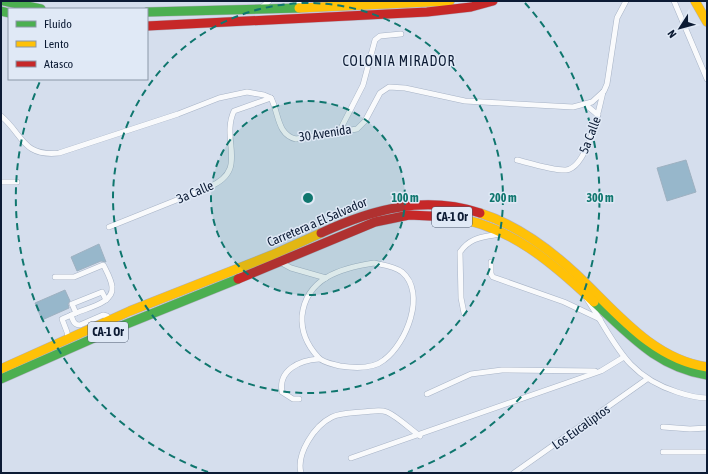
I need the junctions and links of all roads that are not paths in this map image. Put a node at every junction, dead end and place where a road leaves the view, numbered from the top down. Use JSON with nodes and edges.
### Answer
{"nodes":[{"id":1,"x":4,"y":1,"type":"edge"},
{"id":2,"x":269,"y":1,"type":"edge"},
{"id":3,"x":296,"y":1,"type":"edge"},
{"id":4,"x":450,"y":1,"type":"edge"},
{"id":5,"x":493,"y":1,"type":"edge"},
{"id":6,"x":626,"y":1,"type":"edge"},
{"id":7,"x":695,"y":1,"type":"edge"},
{"id":8,"x":703,"y":1,"type":"edge"},
{"id":9,"x":675,"y":3,"type":"edge"},
{"id":10,"x":36,"y":8,"type":"edge"},
{"id":11,"x":307,"y":8,"type":"junction"},
{"id":12,"x":707,"y":9,"type":"edge"},
{"id":13,"x":208,"y":10,"type":"junction"},
{"id":14,"x":259,"y":10,"type":"junction"},
{"id":15,"x":150,"y":12,"type":"edge"},
{"id":16,"x":148,"y":22,"type":"edge"},
{"id":17,"x":707,"y":22,"type":"edge"},
{"id":18,"x":174,"y":25,"type":"junction"},
{"id":19,"x":148,"y":26,"type":"edge"},
{"id":20,"x":401,"y":34,"type":"dead end"},
{"id":21,"x":707,"y":79,"type":"edge"},
{"id":22,"x":604,"y":91,"type":"junction"},
{"id":23,"x":271,"y":98,"type":"junction"},
{"id":24,"x":586,"y":104,"type":"junction"},
{"id":25,"x":598,"y":115,"type":"junction"},
{"id":26,"x":1,"y":116,"type":"edge"},
{"id":27,"x":338,"y":132,"type":"junction"},
{"id":28,"x":518,"y":160,"type":"dead end"},
{"id":29,"x":1,"y":182,"type":"edge"},
{"id":30,"x":17,"y":182,"type":"dead end"},
{"id":31,"x":109,"y":227,"type":"dead end"},
{"id":32,"x":487,"y":231,"type":"junction"},
{"id":33,"x":280,"y":262,"type":"junction"},
{"id":34,"x":491,"y":262,"type":"dead end"},
{"id":35,"x":55,"y":277,"type":"dead end"},
{"id":36,"x":326,"y":278,"type":"junction"},
{"id":37,"x":578,"y":287,"type":"junction"},
{"id":38,"x":106,"y":300,"type":"junction"},
{"id":39,"x":464,"y":312,"type":"dead end"},
{"id":40,"x":74,"y":314,"type":"junction"},
{"id":41,"x":602,"y":320,"type":"junction"},
{"id":42,"x":79,"y":329,"type":"junction"},
{"id":43,"x":68,"y":339,"type":"junction"},
{"id":44,"x":624,"y":357,"type":"junction"},
{"id":45,"x":319,"y":359,"type":"junction"},
{"id":46,"x":707,"y":367,"type":"edge"},
{"id":47,"x":1,"y":369,"type":"edge"},
{"id":48,"x":601,"y":371,"type":"junction"},
{"id":49,"x":707,"y":375,"type":"edge"},
{"id":50,"x":1,"y":379,"type":"edge"},
{"id":51,"x":647,"y":380,"type":"junction"},
{"id":52,"x":427,"y":394,"type":"dead end"},
{"id":53,"x":707,"y":398,"type":"edge"},
{"id":54,"x":299,"y":400,"type":"dead end"},
{"id":55,"x":662,"y":427,"type":"dead end"},
{"id":56,"x":707,"y":428,"type":"edge"},
{"id":57,"x":420,"y":436,"type":"junction"},
{"id":58,"x":663,"y":452,"type":"dead end"},
{"id":59,"x":707,"y":452,"type":"edge"},
{"id":60,"x":351,"y":458,"type":"dead end"},
{"id":61,"x":301,"y":473,"type":"edge"},
{"id":62,"x":514,"y":473,"type":"edge"}],
"edges":[{"from":1,"to":10,"type":"highway"},
{"from":2,"to":14,"type":"street"},
{"from":3,"to":11,"type":"street"},
{"from":4,"to":11,"type":"highway"},
{"from":5,"to":18,"type":"highway"},
{"from":6,"to":22,"type":"street"},
{"from":7,"to":17,"type":"highway"},
{"from":8,"to":12,"type":"highway"},
{"from":9,"to":21,"type":"street"},
{"from":11,"to":14,"type":"highway"},
{"from":13,"to":14,"type":"highway"},
{"from":13,"to":15,"type":"highway"},
{"from":13,"to":18,"type":"highway"},
{"from":15,"to":16,"type":"highway"},
{"from":18,"to":19,"type":"highway"},
{"from":20,"to":27,"type":"street"},
{"from":22,"to":24,"type":"street","name":"30 Avenida"},
{"from":22,"to":25,"type":"street","name":"5a Calle"},
{"from":23,"to":26,"type":"street"},
{"from":23,"to":27,"type":"street","name":"30 Avenida"},
{"from":23,"to":31,"type":"street","name":"3a Calle"},
{"from":24,"to":25,"type":"street"},
{"from":24,"to":27,"type":"street","name":"30 Avenida"},
{"from":25,"to":28,"type":"street","name":"5a Calle"},
{"from":29,"to":30,"type":"street"},
{"from":32,"to":33,"type":"highway","name":"Carretera a El Salvador","number":"CA-1 Or"},
{"from":32,"to":37,"type":"highway","name":"Carretera a El Salvador","number":"CA-1 Or"},
{"from":32,"to":39,"type":"street"},
{"from":33,"to":36,"type":"street"},
{"from":33,"to":50,"type":"highway","name":"Carretera a El Salvador","number":"CA-1 Or"},
{"from":34,"to":41,"type":"street"},
{"from":35,"to":38,"type":"street"},
{"from":36,"to":45,"type":"street"},
{"from":36,"to":45,"type":"street"},
{"from":37,"to":41,"type":"street"},
{"from":37,"to":49,"type":"highway","name":"Carretera a El Salvador","number":"CA-1 Or"},
{"from":38,"to":40,"type":"street"},
{"from":38,"to":40,"type":"street"},
{"from":40,"to":42,"type":"street"},
{"from":40,"to":43,"type":"street"},
{"from":41,"to":44,"type":"street"},
{"from":42,"to":43,"type":"highway","name":"Carretera a El Salvador","number":"CA-1 Or"},
{"from":42,"to":46,"type":"highway","name":"Carretera a El Salvador","number":"CA-1 Or"},
{"from":43,"to":47,"type":"highway","name":"Carretera a El Salvador","number":"CA-1 Or"},
{"from":44,"to":48,"type":"street"},
{"from":44,"to":51,"type":"street"},
{"from":45,"to":54,"type":"street"},
{"from":48,"to":52,"type":"street"},
{"from":48,"to":57,"type":"street"},
{"from":51,"to":53,"type":"street"},
{"from":51,"to":62,"type":"street","name":"Los Eucaliptos"},
{"from":55,"to":56,"type":"street"},
{"from":57,"to":60,"type":"street"},
{"from":57,"to":61,"type":"street"},
{"from":58,"to":59,"type":"street"}]}
